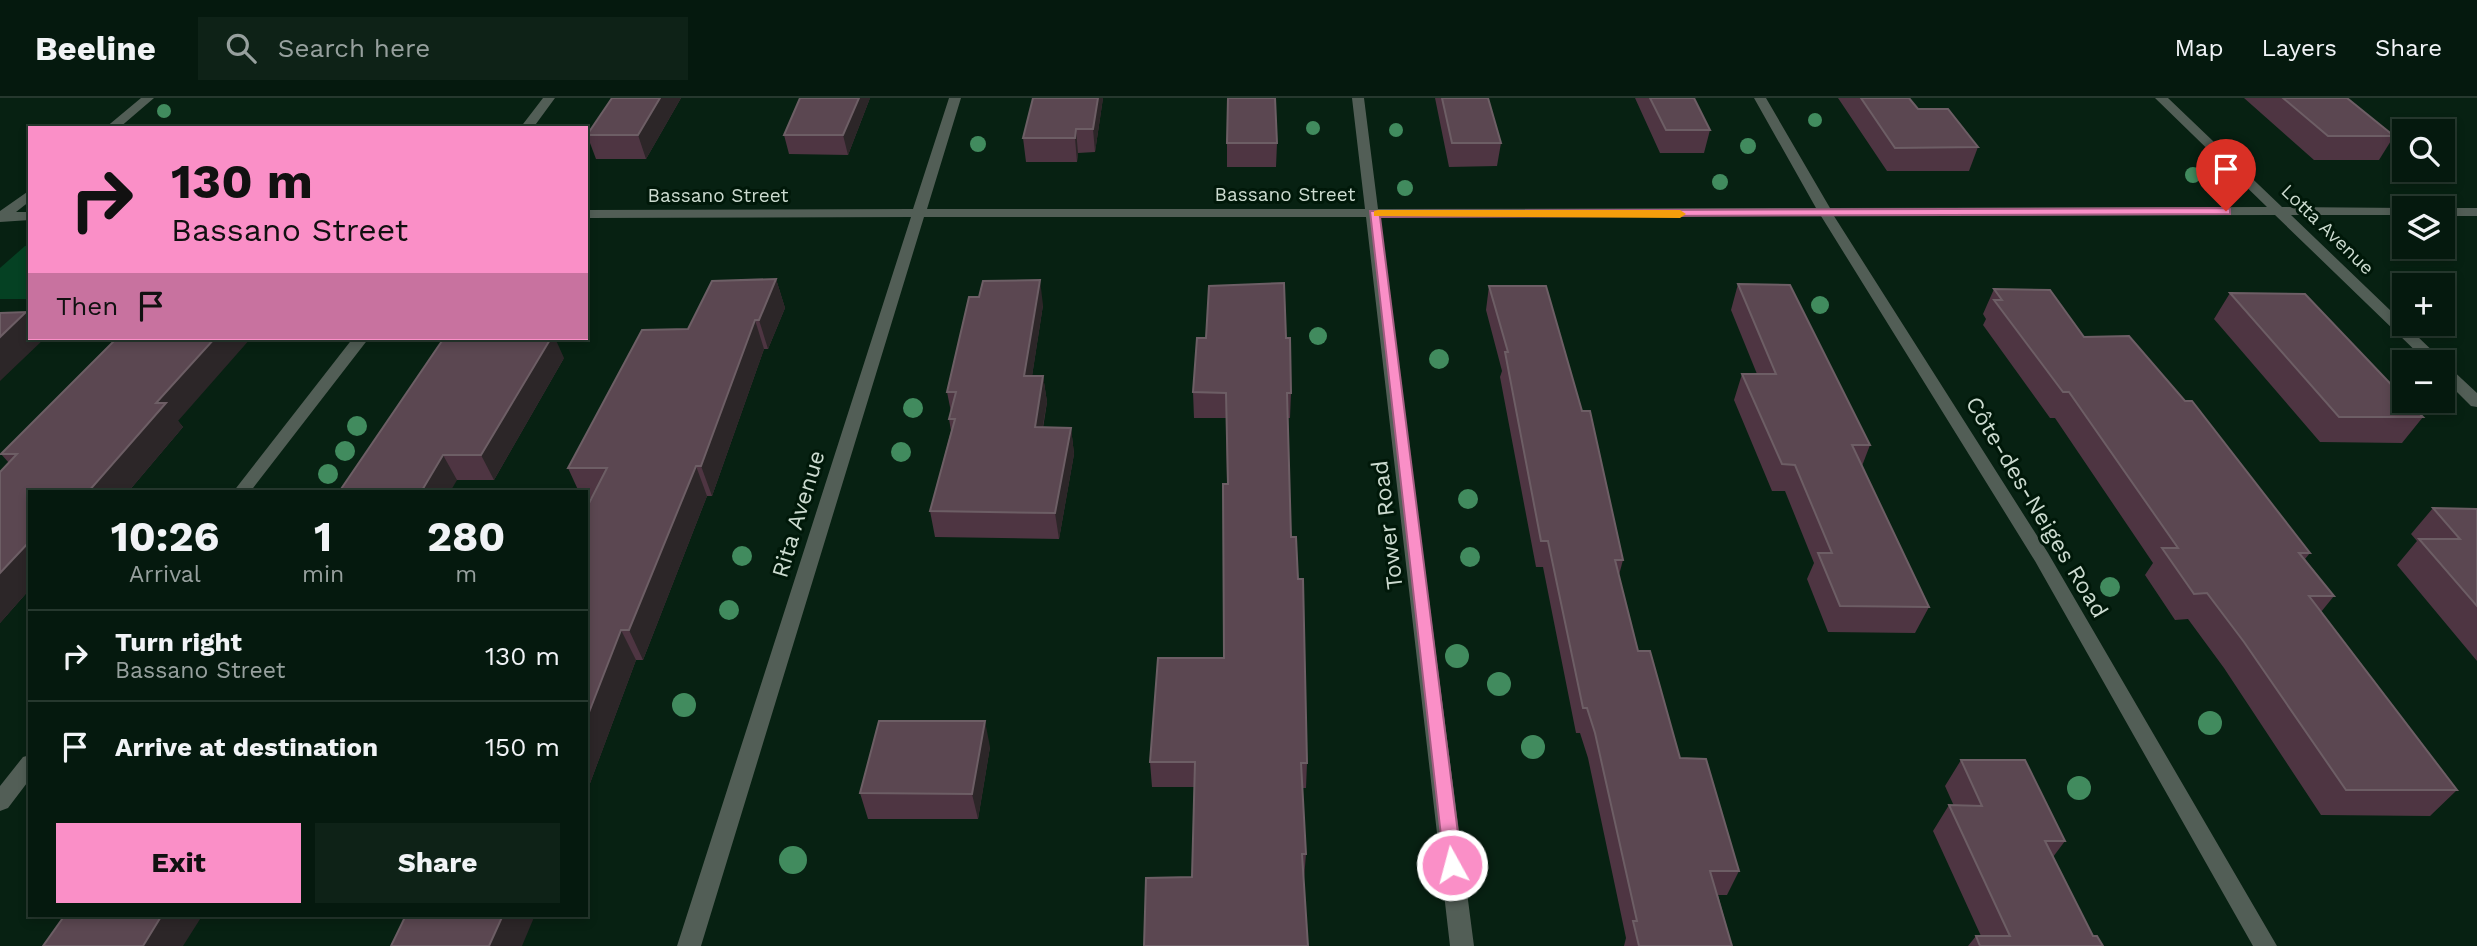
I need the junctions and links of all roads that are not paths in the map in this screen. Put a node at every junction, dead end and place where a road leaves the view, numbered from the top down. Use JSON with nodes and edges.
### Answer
{"nodes":[{"id":1,"x":148,"y":98,"type":"edge"},
{"id":2,"x":549,"y":98,"type":"edge"},
{"id":3,"x":956,"y":98,"type":"edge"},
{"id":4,"x":1358,"y":98,"type":"edge"},
{"id":5,"x":1760,"y":98,"type":"edge"},
{"id":6,"x":2161,"y":98,"type":"edge"},
{"id":7,"x":113,"y":126,"type":"edge"},
{"id":8,"x":528,"y":126,"type":"edge"},
{"id":9,"x":28,"y":196,"type":"edge"},
{"id":10,"x":2279,"y":211,"type":"junction"},
{"id":11,"x":2392,"y":211,"type":"edge"},
{"id":12,"x":2455,"y":212,"type":"edge"},
{"id":13,"x":2477,"y":212,"type":"edge"},
{"id":14,"x":1374,"y":213,"type":"junction"},
{"id":15,"x":588,"y":214,"type":"edge"},
{"id":16,"x":918,"y":214,"type":"junction"},
{"id":17,"x":1827,"y":215,"type":"junction"},
{"id":18,"x":1,"y":216,"type":"edge"},
{"id":19,"x":28,"y":216,"type":"edge"},
{"id":20,"x":359,"y":340,"type":"edge"},
{"id":21,"x":2424,"y":350,"type":"edge"},
{"id":22,"x":2455,"y":381,"type":"edge"},
{"id":23,"x":2477,"y":402,"type":"edge"},
{"id":24,"x":243,"y":490,"type":"edge"},
{"id":25,"x":28,"y":766,"type":"edge"},
{"id":26,"x":0,"y":802,"type":"edge"},
{"id":27,"x":689,"y":946,"type":"edge"},
{"id":28,"x":1462,"y":946,"type":"edge"},
{"id":29,"x":2265,"y":946,"type":"edge"}],
"edges":[{"from":1,"to":7,"type":"street"},
{"from":2,"to":8,"type":"street"},
{"from":3,"to":16,"type":"street","name":"Rita Avenue"},
{"from":4,"to":14,"type":"street","name":"Tower Road"},
{"from":5,"to":17,"type":"street","name":"Côte-des-Neiges Road"},
{"from":6,"to":10,"type":"street","name":"Lotta Avenue"},
{"from":9,"to":18,"type":"street"},
{"from":10,"to":11,"type":"street","name":"Bassano Street"},
{"from":10,"to":17,"type":"street","name":"Bassano Street"},
{"from":10,"to":21,"type":"street","name":"Lotta Avenue"},
{"from":12,"to":13,"type":"street"},
{"from":14,"to":16,"type":"street","name":"Bassano Street"},
{"from":14,"to":17,"type":"street","name":"Bassano Street"},
{"from":14,"to":28,"type":"street","name":"Tower Road"},
{"from":15,"to":16,"type":"street","name":"Bassano Street"},
{"from":16,"to":27,"type":"street","name":"Rita Avenue"},
{"from":17,"to":29,"type":"street","name":"Côte-des-Neiges Road"},
{"from":18,"to":19,"type":"street"},
{"from":20,"to":24,"type":"street"},
{"from":22,"to":23,"type":"street"},
{"from":25,"to":26,"type":"street"}]}
